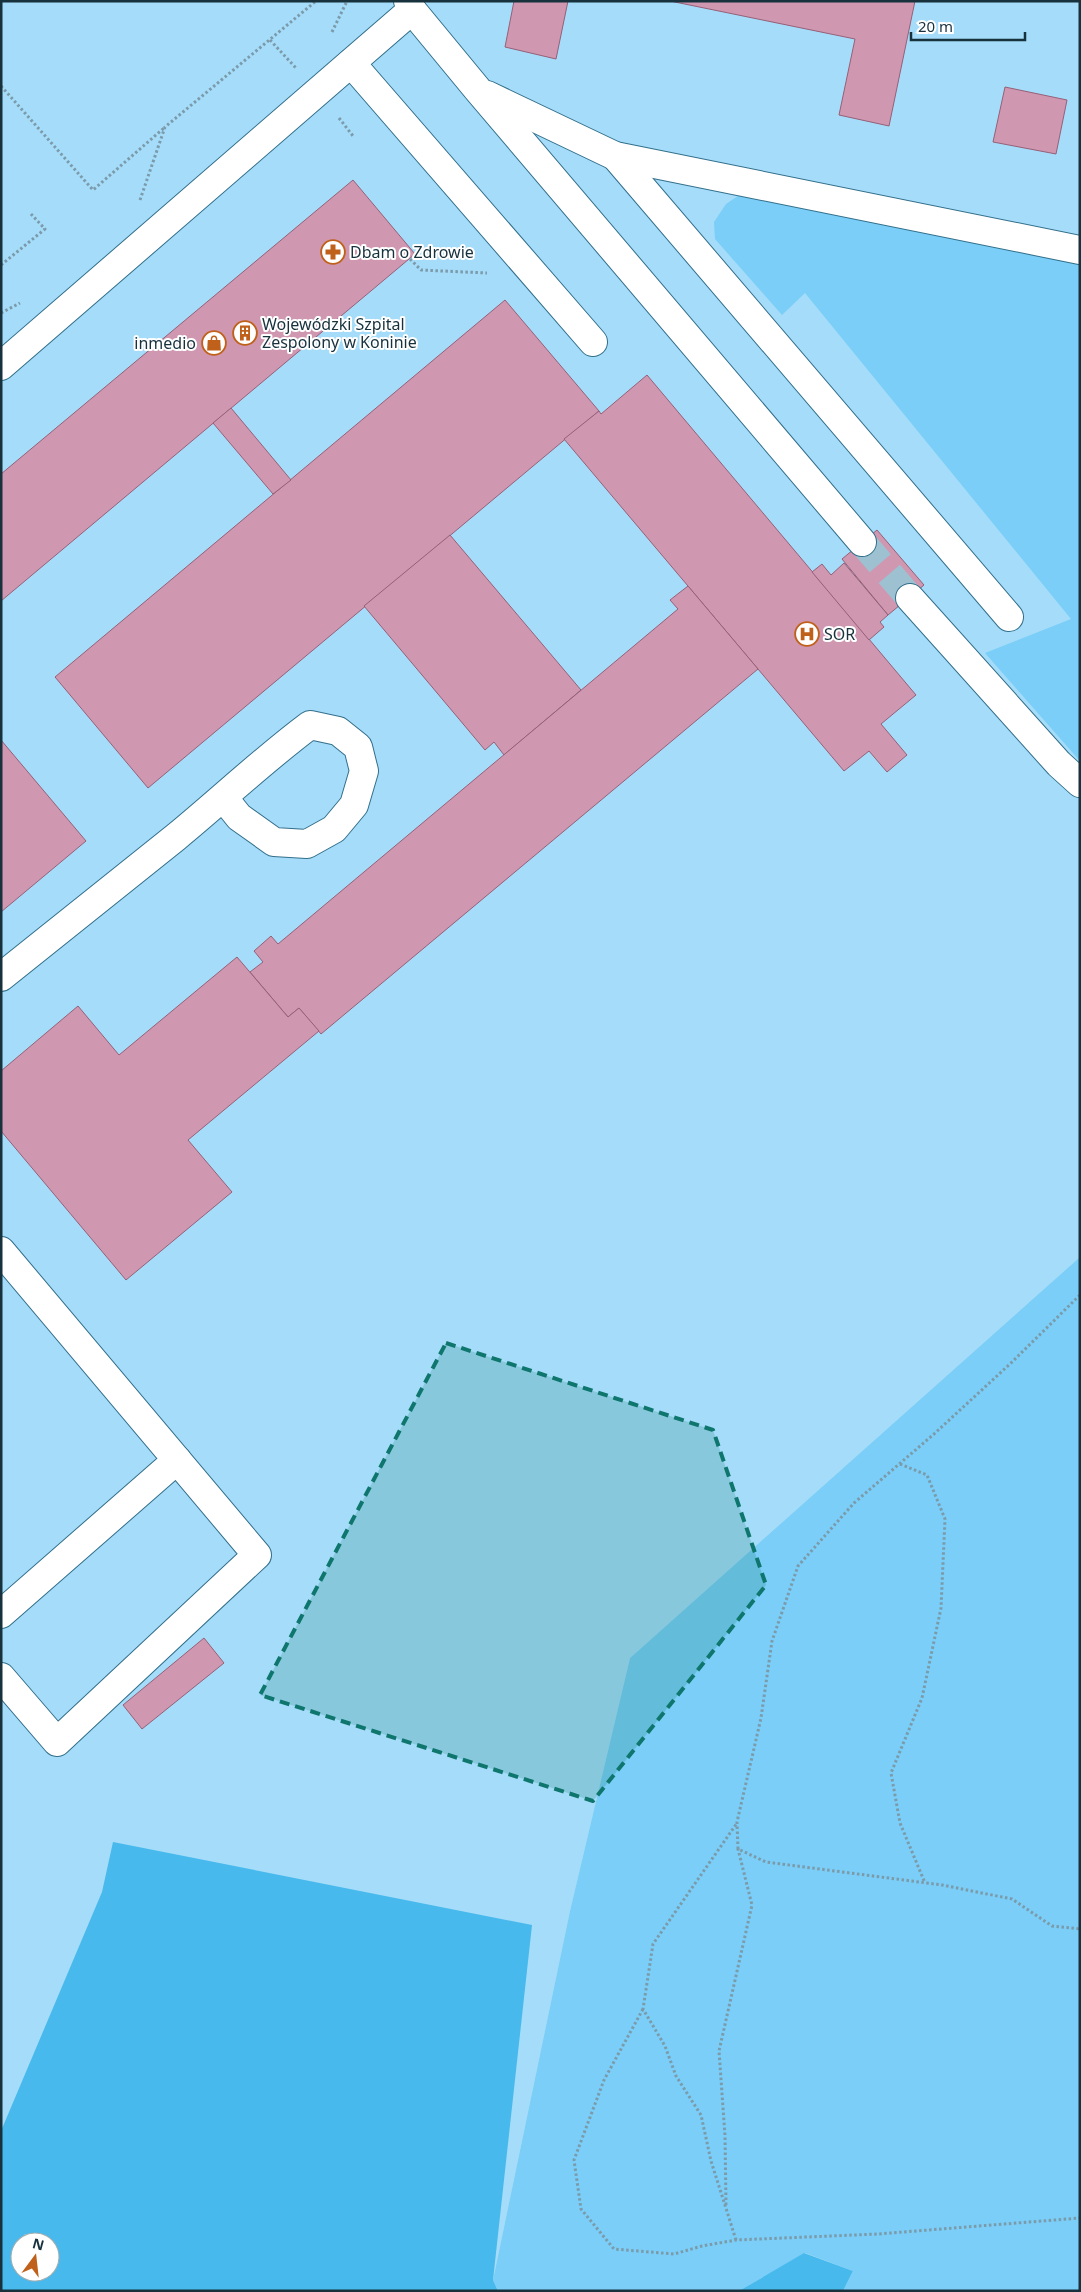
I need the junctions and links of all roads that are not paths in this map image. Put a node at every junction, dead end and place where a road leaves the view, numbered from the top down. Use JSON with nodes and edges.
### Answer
{"nodes":[{"id":1,"x":410,"y":6,"type":"edge"},
{"id":2,"x":351,"y":63,"type":"junction"},
{"id":3,"x":478,"y":90,"type":"junction"},
{"id":4,"x":615,"y":156,"type":"junction"},
{"id":5,"x":1080,"y":250,"type":"edge"},
{"id":6,"x":593,"y":342,"type":"dead end"},
{"id":7,"x":1,"y":366,"type":"edge"},
{"id":8,"x":862,"y":542,"type":"tunnel mouth"},
{"id":9,"x":910,"y":598,"type":"tunnel mouth"},
{"id":10,"x":1010,"y":617,"type":"dead end"},
{"id":11,"x":1080,"y":783,"type":"edge"},
{"id":12,"x":223,"y":797,"type":"junction"},
{"id":13,"x":1,"y":977,"type":"edge"},
{"id":14,"x":1,"y":1251,"type":"edge"},
{"id":15,"x":177,"y":1460,"type":"junction"},
{"id":16,"x":1,"y":1614,"type":"edge"},
{"id":17,"x":1,"y":1677,"type":"edge"}],
"edges":[{"from":1,"to":2,"type":"lane"},
{"from":1,"to":3,"type":"lane"},
{"from":2,"to":6,"type":"lane"},
{"from":2,"to":7,"type":"lane"},
{"from":3,"to":4,"type":"lane"},
{"from":3,"to":8,"type":"lane"},
{"from":4,"to":5,"type":"lane"},
{"from":4,"to":10,"type":"lane"},
{"from":9,"to":11,"type":"lane"},
{"from":12,"to":12,"type":"lane"},
{"from":12,"to":13,"type":"lane"},
{"from":14,"to":15,"type":"lane"},
{"from":15,"to":16,"type":"lane"},
{"from":15,"to":17,"type":"lane"}]}
